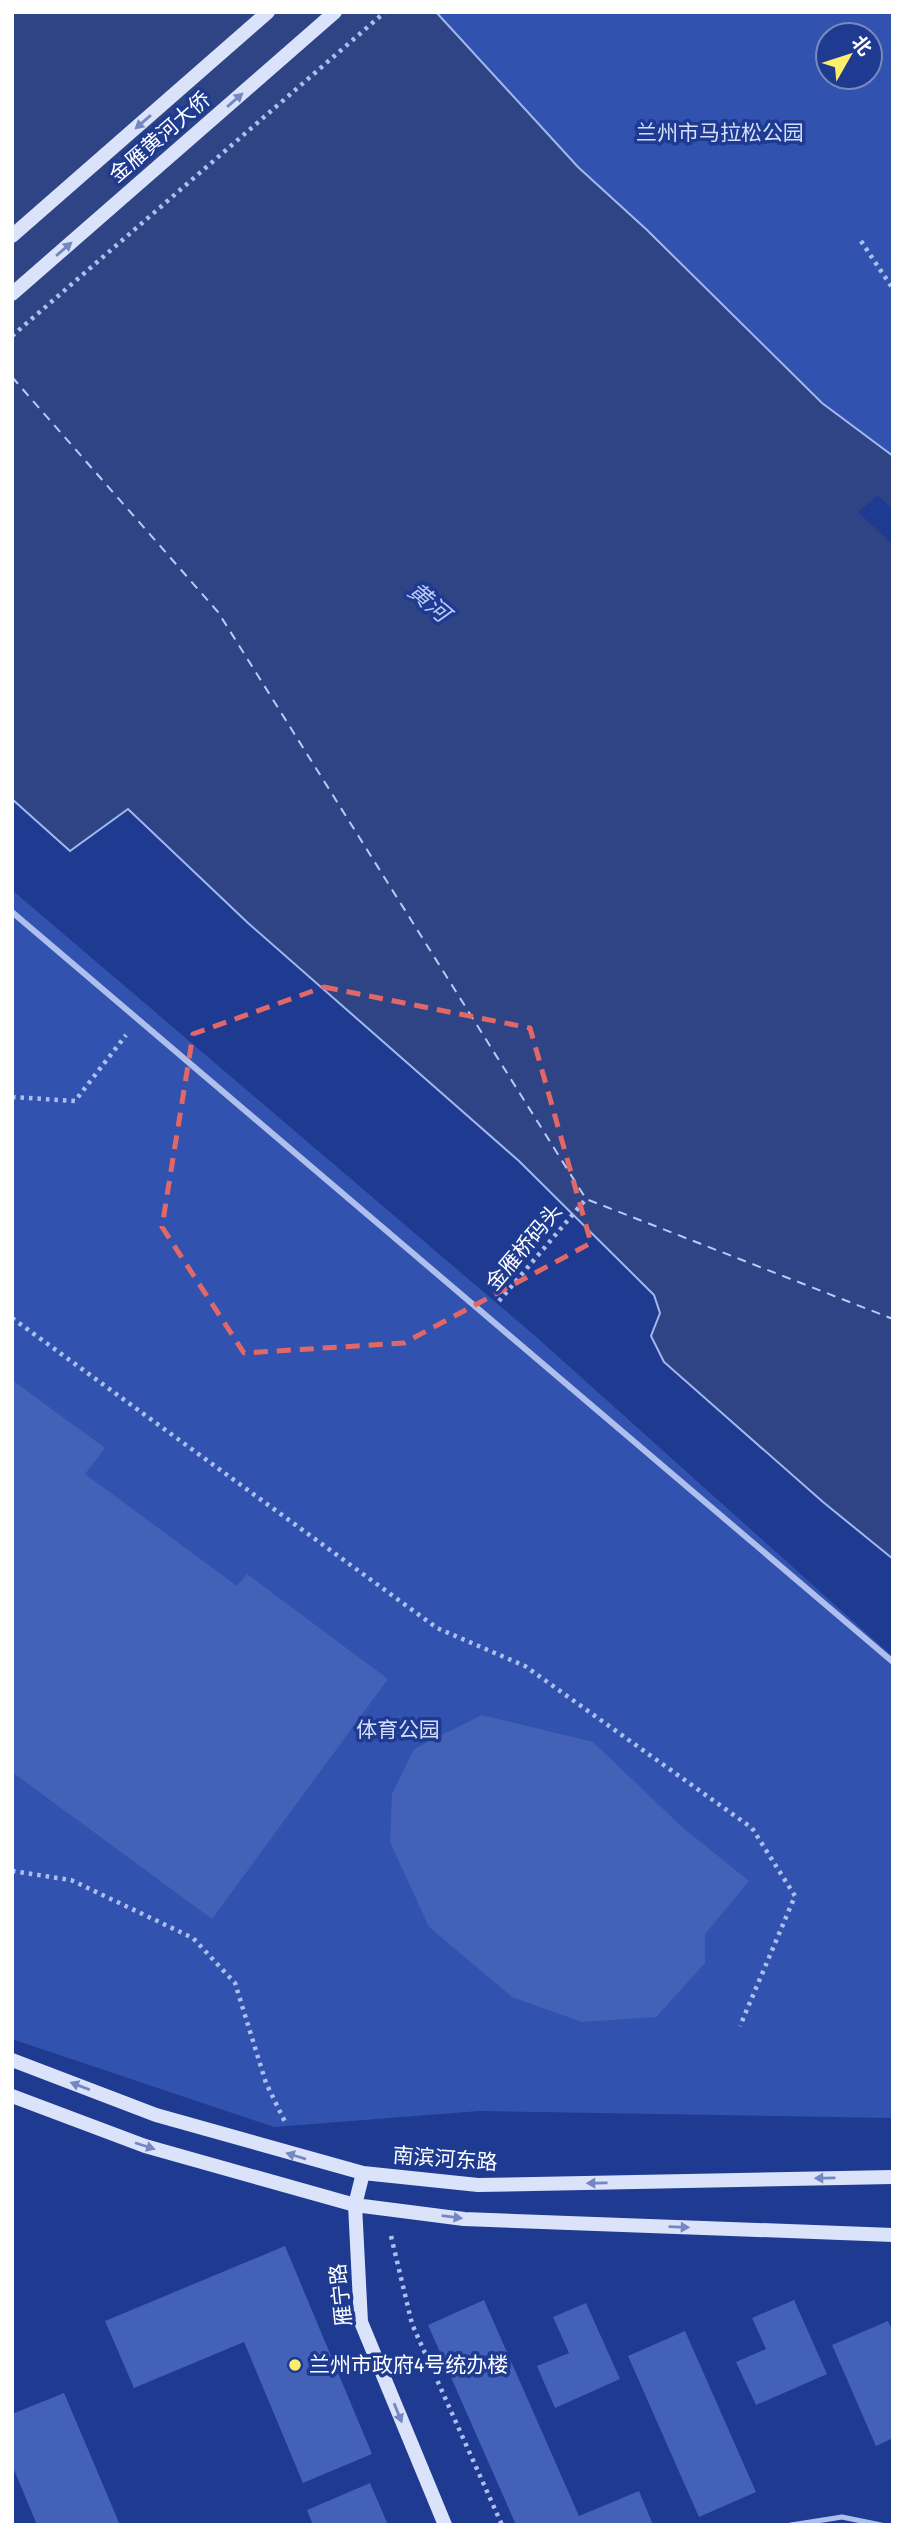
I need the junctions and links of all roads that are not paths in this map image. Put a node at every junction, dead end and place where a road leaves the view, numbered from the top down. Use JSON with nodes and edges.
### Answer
{"nodes":[{"id":1,"x":268,"y":12,"type":"edge"},
{"id":2,"x":335,"y":12,"type":"edge"},
{"id":3,"x":12,"y":236,"type":"edge"},
{"id":4,"x":12,"y":294,"type":"edge"},
{"id":5,"x":12,"y":912,"type":"edge"},
{"id":6,"x":893,"y":1662,"type":"edge"},
{"id":7,"x":12,"y":2060,"type":"edge"},
{"id":8,"x":12,"y":2096,"type":"edge"},
{"id":9,"x":363,"y":2173,"type":"junction"},
{"id":10,"x":893,"y":2177,"type":"edge"},
{"id":11,"x":355,"y":2205,"type":"junction"},
{"id":12,"x":893,"y":2235,"type":"edge"},
{"id":13,"x":445,"y":2525,"type":"edge"},
{"id":14,"x":791,"y":2525,"type":"edge"},
{"id":15,"x":881,"y":2525,"type":"edge"}],
"edges":[{"from":1,"to":3,"type":"main road","name":"金雁黄河大侨","one_way":true},
{"from":4,"to":2,"type":"main road","name":"金雁黄河大侨","one_way":true},
{"from":5,"to":6,"type":"street"},
{"from":9,"to":7,"type":"main road","name":"南滨河东路","one_way":true},
{"from":8,"to":11,"type":"main road","one_way":true},
{"from":10,"to":9,"type":"main road","name":"南滨河东路","one_way":true},
{"from":9,"to":11,"type":"main road","name":"雁宁路"},
{"from":11,"to":12,"type":"main road","one_way":true},
{"from":11,"to":13,"type":"main road","name":"雁宁路","one_way":true},
{"from":14,"to":15,"type":"lane"}]}
